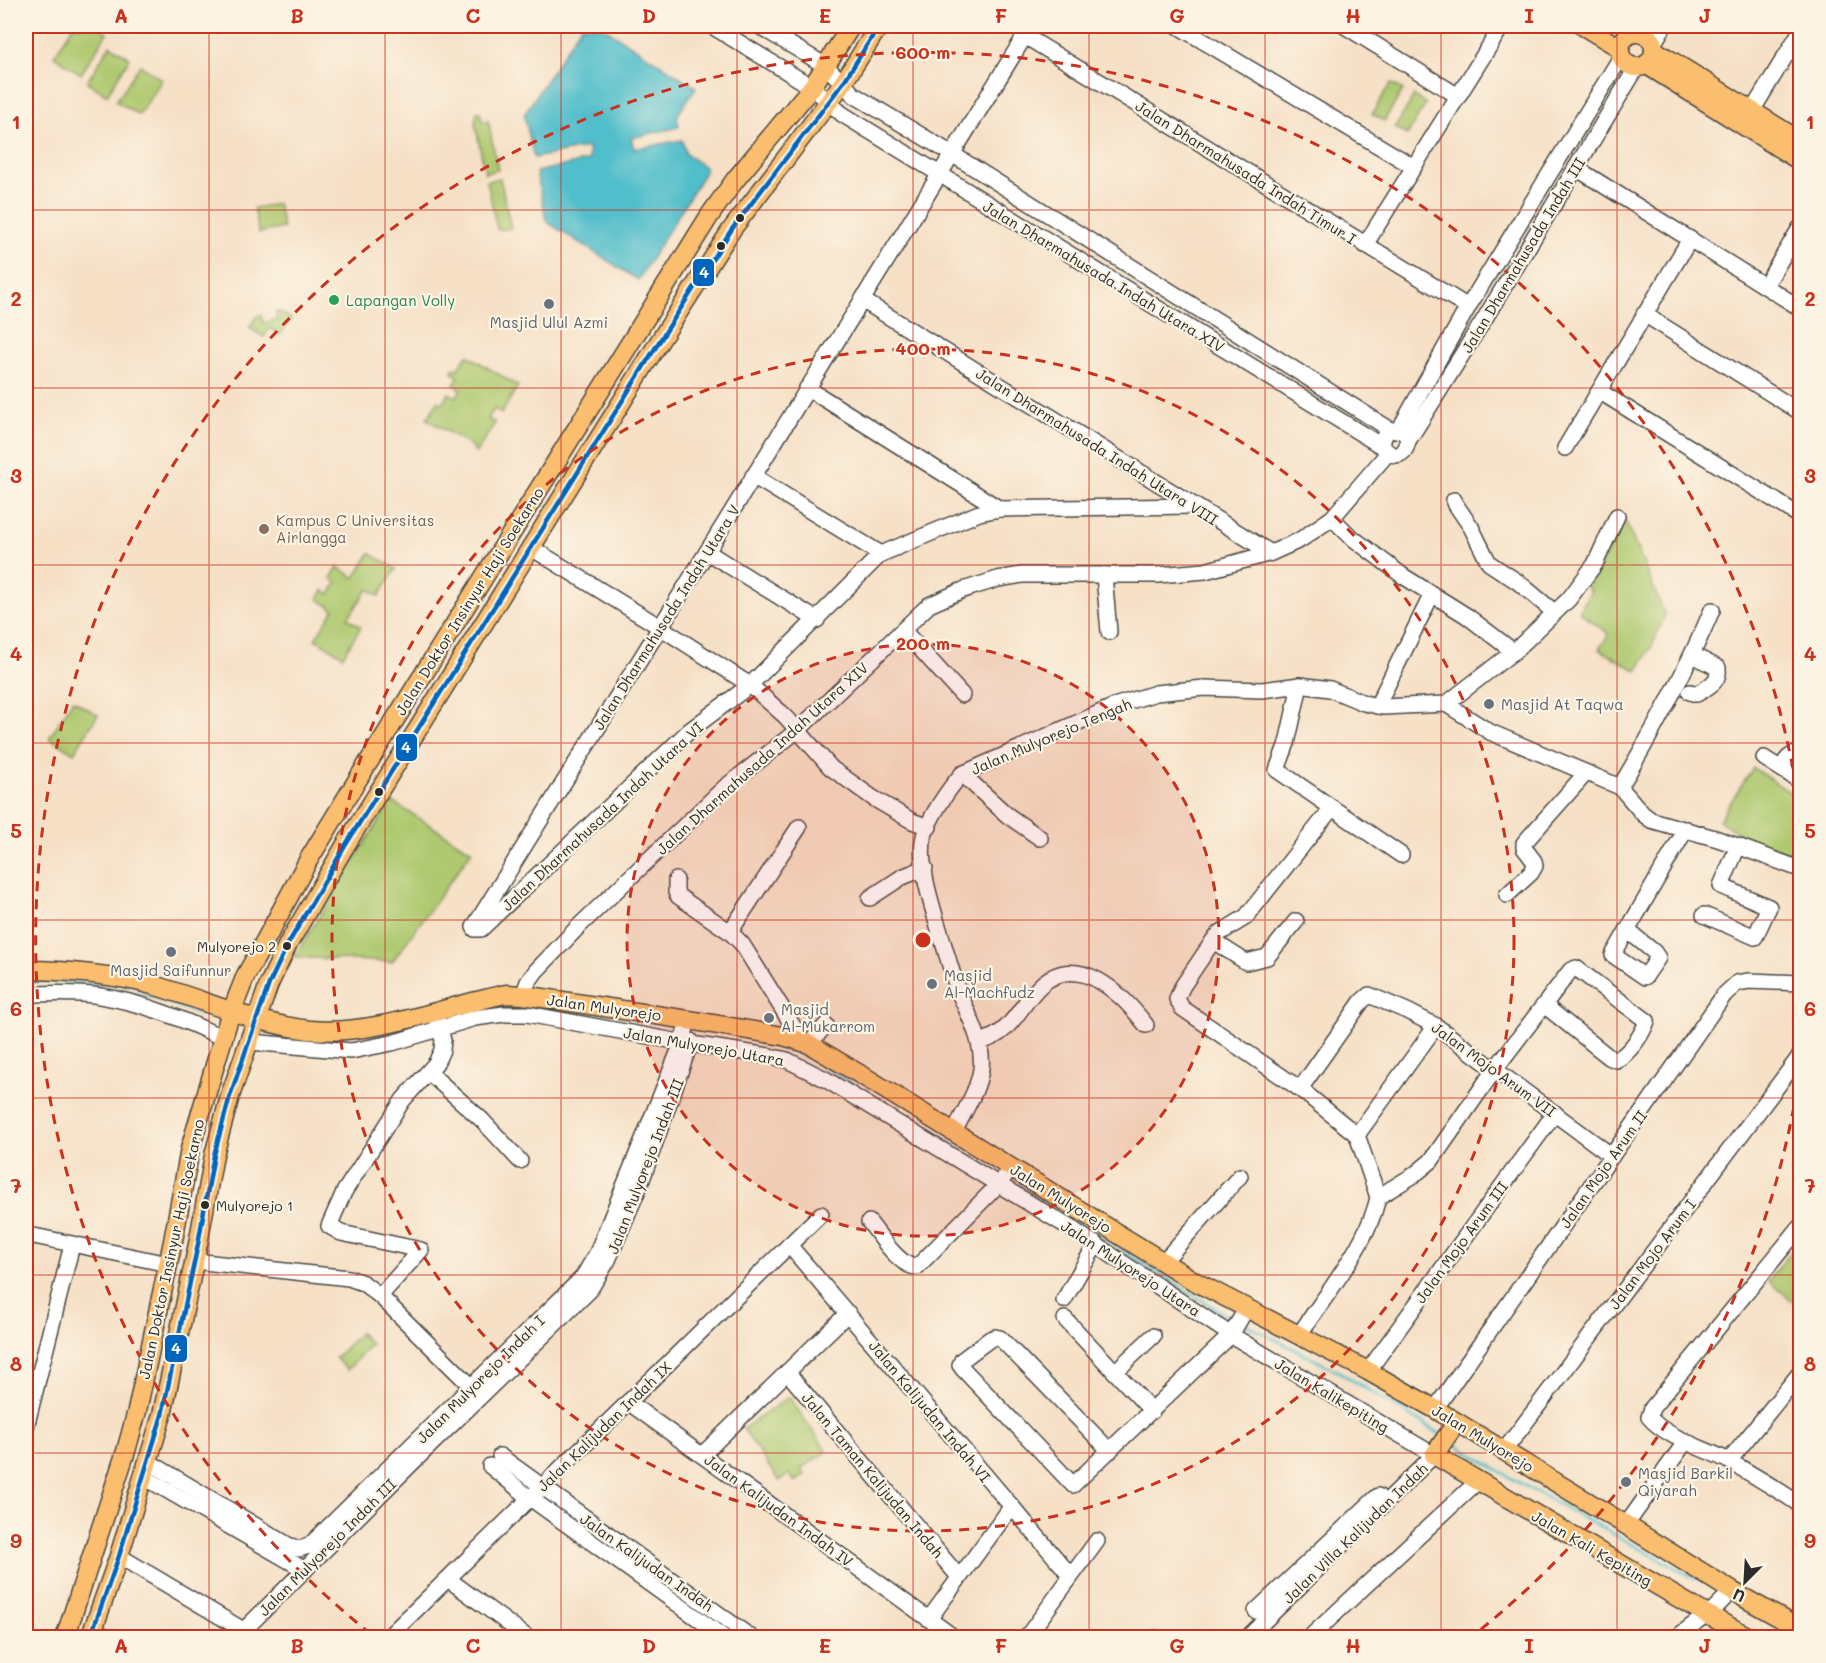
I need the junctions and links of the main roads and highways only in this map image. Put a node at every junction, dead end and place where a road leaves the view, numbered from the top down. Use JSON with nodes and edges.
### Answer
{"nodes":[{"id":1,"x":851,"y":26,"type":"edge"},
{"id":2,"x":879,"y":26,"type":"edge"},
{"id":3,"x":1583,"y":26,"type":"edge"},
{"id":4,"x":1612,"y":26,"type":"edge"},
{"id":5,"x":1630,"y":40,"type":"edge"},
{"id":6,"x":1648,"y":56,"type":"junction"},
{"id":7,"x":1800,"y":141,"type":"edge"},
{"id":8,"x":1800,"y":161,"type":"edge"},
{"id":9,"x":26,"y":970,"type":"edge"},
{"id":10,"x":269,"y":984,"type":"junction"},
{"id":11,"x":227,"y":1025,"type":"junction"},
{"id":12,"x":290,"y":1027,"type":"junction"},
{"id":13,"x":254,"y":1030,"type":"junction"},
{"id":14,"x":178,"y":1212,"type":"junction"},
{"id":15,"x":202,"y":1215,"type":"junction"},
{"id":16,"x":173,"y":1241,"type":"junction"},
{"id":17,"x":196,"y":1252,"type":"junction"},
{"id":18,"x":1441,"y":1443,"type":"junction"},
{"id":19,"x":1800,"y":1629,"type":"edge"},
{"id":20,"x":91,"y":1635,"type":"edge"},
{"id":21,"x":65,"y":1638,"type":"edge"},
{"id":22,"x":1751,"y":1638,"type":"edge"}],
"edges":[{"from":1,"to":11,"type":"main road","name":"Jalan Doktor Insinyur Haji Soekarno"},
{"from":2,"to":10,"type":"main road","name":"Jalan Doktor Insinyur Haji Soekarno"},
{"from":3,"to":5,"type":"main road"},
{"from":4,"to":5,"type":"main road"},
{"from":5,"to":6,"type":"main road"},
{"from":5,"to":6,"type":"main road"},
{"from":6,"to":7,"type":"main road"},
{"from":6,"to":8,"type":"main road"},
{"from":9,"to":11,"type":"main road","name":"Jalan Mulyorejo"},
{"from":10,"to":12,"type":"main road"},
{"from":10,"to":13,"type":"main road","name":"Jalan Doktor Insinyur Haji Soekarno"},
{"from":11,"to":13,"type":"main road","name":"Jalan Mulyorejo"},
{"from":11,"to":14,"type":"main road","name":"Jalan Doktor Insinyur Haji Soekarno"},
{"from":12,"to":13,"type":"main road","name":"Jalan Mulyorejo"},
{"from":12,"to":18,"type":"main road","name":"Jalan Mulyorejo"},
{"from":13,"to":15,"type":"main road","name":"Jalan Doktor Insinyur Haji Soekarno"},
{"from":14,"to":15,"type":"main road"},
{"from":14,"to":16,"type":"main road","name":"Jalan Doktor Insinyur Haji Soekarno"},
{"from":15,"to":17,"type":"main road","name":"Jalan Doktor Insinyur Haji Soekarno"},
{"from":16,"to":17,"type":"main road"},
{"from":16,"to":21,"type":"main road","name":"Jalan Doktor Insinyur Haji Soekarno"},
{"from":17,"to":20,"type":"main road","name":"Jalan Doktor Insinyur Haji Soekarno"},
{"from":18,"to":19,"type":"main road","name":"Jalan Mulyorejo"},
{"from":18,"to":22,"type":"main road","name":"Jalan Kali Kepiting"}]}
